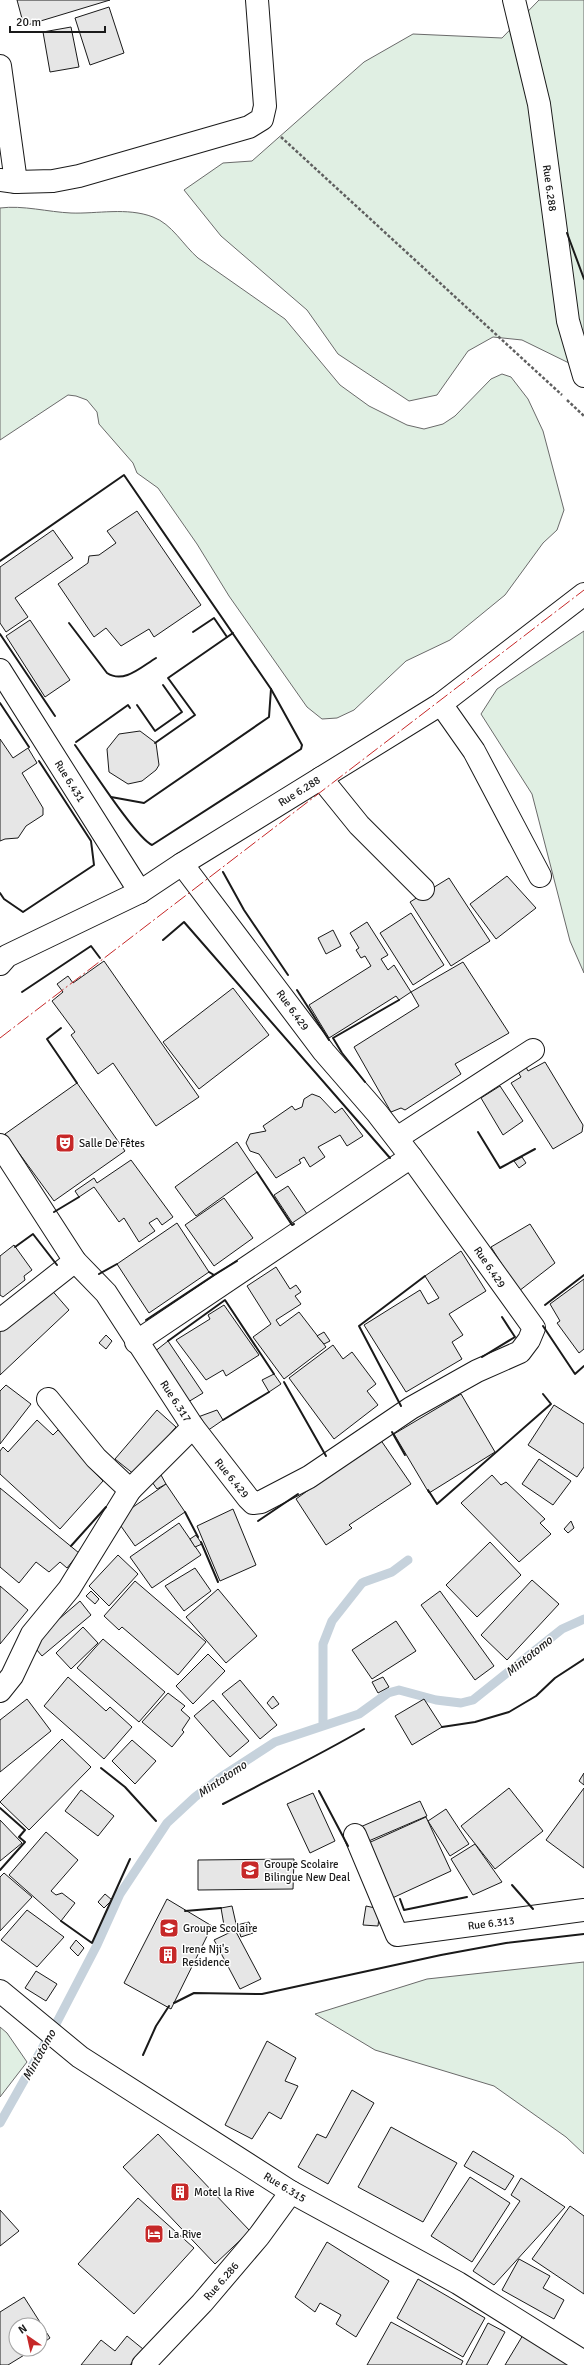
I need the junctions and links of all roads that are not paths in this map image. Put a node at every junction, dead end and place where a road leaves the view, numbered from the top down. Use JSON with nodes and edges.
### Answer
{"nodes":[{"id":1,"x":257,"y":0,"type":"edge"},
{"id":2,"x":514,"y":0,"type":"edge"},
{"id":3,"x":0,"y":66,"type":"edge"},
{"id":4,"x":8,"y":181,"type":"edge"},
{"id":5,"x":584,"y":376,"type":"edge"},
{"id":6,"x":584,"y":594,"type":"edge"},
{"id":7,"x":0,"y":670,"type":"edge"},
{"id":8,"x":441,"y":704,"type":"junction"},
{"id":9,"x":321,"y":778,"type":"junction"},
{"id":10,"x":182,"y":864,"type":"junction"},
{"id":11,"x":540,"y":876,"type":"dead end"},
{"id":12,"x":423,"y":889,"type":"dead end"},
{"id":13,"x":140,"y":892,"type":"junction"},
{"id":14,"x":2,"y":954,"type":"edge"},
{"id":15,"x":533,"y":1050,"type":"dead end"},
{"id":16,"x":397,"y":1138,"type":"junction"},
{"id":17,"x":0,"y":1145,"type":"edge"},
{"id":18,"x":411,"y":1156,"type":"junction"},
{"id":19,"x":75,"y":1261,"type":"junction"},
{"id":20,"x":0,"y":1320,"type":"edge"},
{"id":21,"x":136,"y":1342,"type":"junction"},
{"id":22,"x":48,"y":1398,"type":"dead end"},
{"id":23,"x":193,"y":1427,"type":"junction"},
{"id":24,"x":130,"y":1490,"type":"junction"},
{"id":25,"x":4,"y":1678,"type":"edge"},
{"id":26,"x":355,"y":1836,"type":"dead end"},
{"id":27,"x":584,"y":1910,"type":"edge"},
{"id":28,"x":0,"y":1991,"type":"edge"},
{"id":29,"x":291,"y":2192,"type":"junction"},
{"id":30,"x":584,"y":2362,"type":"edge"},
{"id":31,"x":143,"y":2365,"type":"edge"}],
"edges":[{"from":1,"to":4,"type":"street"},
{"from":2,"to":5,"type":"street","name":"Rue 6.288"},
{"from":3,"to":4,"type":"street"},
{"from":6,"to":8,"type":"street","name":"Rue 6.288"},
{"from":7,"to":13,"type":"street","name":"Rue 6.431"},
{"from":8,"to":9,"type":"street","name":"Rue 6.288"},
{"from":8,"to":11,"type":"street"},
{"from":9,"to":10,"type":"street","name":"Rue 6.288"},
{"from":9,"to":12,"type":"street"},
{"from":10,"to":13,"type":"street","name":"Rue 6.288"},
{"from":10,"to":16,"type":"street","name":"Rue 6.429"},
{"from":13,"to":14,"type":"street","name":"Rue 6.288"},
{"from":15,"to":16,"type":"street"},
{"from":16,"to":18,"type":"street","name":"Rue 6.429"},
{"from":17,"to":19,"type":"street","name":"Rue 6.317"},
{"from":18,"to":21,"type":"street"},
{"from":18,"to":23,"type":"street","name":"Rue 6.429"},
{"from":19,"to":20,"type":"street"},
{"from":19,"to":21,"type":"street","name":"Rue 6.317"},
{"from":21,"to":23,"type":"street","name":"Rue 6.317"},
{"from":22,"to":24,"type":"street"},
{"from":23,"to":24,"type":"street","name":"Rue 6.317"},
{"from":24,"to":25,"type":"street","name":"Rue 6.317"},
{"from":26,"to":27,"type":"street","name":"Rue 6.313"},
{"from":28,"to":29,"type":"street","name":"Rue 6.315"},
{"from":29,"to":30,"type":"street","name":"Rue 6.315"},
{"from":29,"to":31,"type":"street","name":"Rue 6.286"}]}
